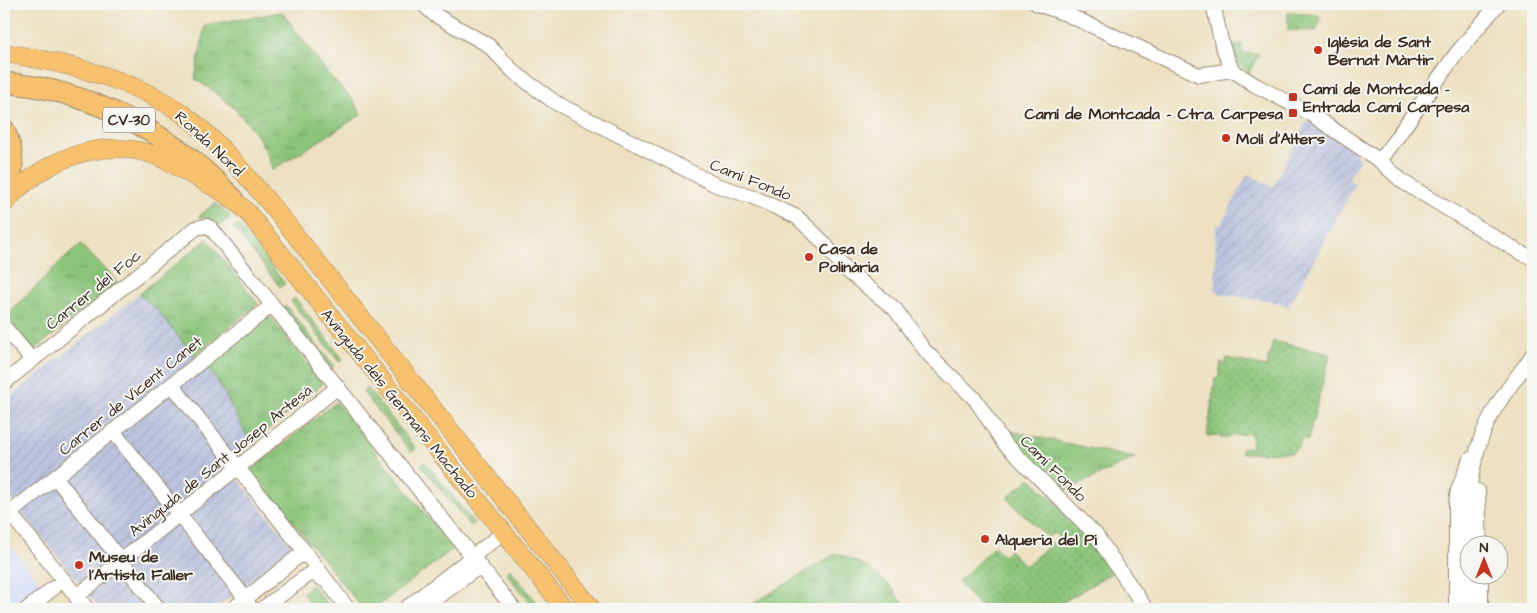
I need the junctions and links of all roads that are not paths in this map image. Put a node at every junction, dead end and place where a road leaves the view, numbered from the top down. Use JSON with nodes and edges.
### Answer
{"nodes":[{"id":1,"x":423,"y":4,"type":"edge"},
{"id":2,"x":1037,"y":4,"type":"edge"},
{"id":3,"x":1213,"y":4,"type":"edge"},
{"id":4,"x":1498,"y":4,"type":"edge"},
{"id":5,"x":4,"y":53,"type":"edge"},
{"id":6,"x":1232,"y":70,"type":"junction"},
{"id":7,"x":4,"y":82,"type":"edge"},
{"id":8,"x":4,"y":128,"type":"edge"},
{"id":9,"x":1380,"y":161,"type":"junction"},
{"id":10,"x":4,"y":193,"type":"edge"},
{"id":11,"x":234,"y":198,"type":"junction"},
{"id":12,"x":4,"y":204,"type":"edge"},
{"id":13,"x":285,"y":222,"type":"joint"},
{"id":14,"x":1533,"y":258,"type":"edge"},
{"id":15,"x":272,"y":305,"type":"junction"},
{"id":16,"x":5,"y":329,"type":"edge"},
{"id":17,"x":1533,"y":354,"type":"edge"},
{"id":18,"x":32,"y":360,"type":"junction"},
{"id":19,"x":4,"y":383,"type":"edge"},
{"id":20,"x":172,"y":384,"type":"junction"},
{"id":21,"x":338,"y":388,"type":"junction"},
{"id":22,"x":113,"y":431,"type":"junction"},
{"id":23,"x":1481,"y":441,"type":"junction"},
{"id":24,"x":1477,"y":455,"type":"junction"},
{"id":25,"x":238,"y":468,"type":"junction"},
{"id":26,"x":56,"y":478,"type":"junction"},
{"id":27,"x":7,"y":510,"type":"edge"},
{"id":28,"x":179,"y":514,"type":"junction"},
{"id":29,"x":504,"y":532,"type":"junction"},
{"id":30,"x":1480,"y":536,"type":"edge"},
{"id":31,"x":309,"y":557,"type":"junction"},
{"id":32,"x":473,"y":557,"type":"junction"},
{"id":33,"x":294,"y":560,"type":"junction"},
{"id":34,"x":121,"y":561,"type":"junction"},
{"id":35,"x":484,"y":572,"type":"junction"},
{"id":36,"x":303,"y":578,"type":"junction"},
{"id":37,"x":324,"y":580,"type":"junction"},
{"id":38,"x":1481,"y":586,"type":"edge"},
{"id":39,"x":55,"y":587,"type":"dead end"},
{"id":40,"x":76,"y":597,"type":"junction"},
{"id":41,"x":248,"y":604,"type":"edge"},
{"id":42,"x":28,"y":609,"type":"edge"},
{"id":43,"x":87,"y":609,"type":"edge"},
{"id":44,"x":160,"y":609,"type":"edge"},
{"id":45,"x":233,"y":609,"type":"edge"},
{"id":46,"x":262,"y":609,"type":"edge"},
{"id":47,"x":348,"y":609,"type":"edge"},
{"id":48,"x":405,"y":609,"type":"edge"},
{"id":49,"x":423,"y":609,"type":"edge"},
{"id":50,"x":514,"y":609,"type":"edge"},
{"id":51,"x":565,"y":609,"type":"edge"},
{"id":52,"x":592,"y":609,"type":"edge"},
{"id":53,"x":1146,"y":609,"type":"edge"},
{"id":54,"x":1456,"y":609,"type":"edge"},
{"id":55,"x":1468,"y":609,"type":"edge"},
{"id":56,"x":1481,"y":609,"type":"edge"}],
"edges":[{"from":1,"to":53,"type":"street","name":"Camí Fondo"},
{"from":2,"to":6,"type":"street"},
{"from":3,"to":6,"type":"street"},
{"from":4,"to":9,"type":"street"},
{"from":5,"to":13,"type":"main road","name":"Ronda Nord"},
{"from":6,"to":9,"type":"street"},
{"from":7,"to":11,"type":"highway","name":"Ronda Nord","number":"CV-30"},
{"from":8,"to":10,"type":"highway"},
{"from":9,"to":14,"type":"street"},
{"from":11,"to":12,"type":"main road","name":"Avinguda dels Germans Machado"},
{"from":11,"to":29,"type":"main road","name":"Avinguda dels Germans Machado"},
{"from":13,"to":52,"type":"main road","name":"Avinguda dels Germans Machado"},
{"from":15,"to":18,"type":"street","name":"Carrer del Foc"},
{"from":15,"to":20,"type":"street","name":"Carrer de Vicent Canet"},
{"from":15,"to":21,"type":"street"},
{"from":16,"to":18,"type":"street"},
{"from":17,"to":23,"type":"street"},
{"from":18,"to":19,"type":"street","name":"Carrer del Foc"},
{"from":20,"to":22,"type":"street","name":"Carrer de Vicent Canet"},
{"from":20,"to":25,"type":"street"},
{"from":21,"to":25,"type":"street","name":"Avinguda de Sant Josep Artesà"},
{"from":21,"to":32,"type":"street"},
{"from":22,"to":26,"type":"street","name":"Carrer de Vicent Canet"},
{"from":22,"to":28,"type":"street"},
{"from":23,"to":24,"type":"street"},
{"from":23,"to":54,"type":"street"},
{"from":24,"to":30,"type":"street"},
{"from":24,"to":55,"type":"street"},
{"from":25,"to":28,"type":"street","name":"Avinguda de Sant Josep Artesà"},
{"from":25,"to":31,"type":"street"},
{"from":26,"to":27,"type":"street","name":"Carrer de Vicent Canet"},
{"from":26,"to":34,"type":"street"},
{"from":27,"to":40,"type":"street"},
{"from":28,"to":34,"type":"street","name":"Avinguda de Sant Josep Artesà"},
{"from":28,"to":41,"type":"street"},
{"from":29,"to":32,"type":"street"},
{"from":29,"to":51,"type":"main road","name":"Avinguda dels Germans Machado"},
{"from":31,"to":33,"type":"street"},
{"from":31,"to":37,"type":"street"},
{"from":32,"to":35,"type":"street"},
{"from":32,"to":48,"type":"street"},
{"from":33,"to":36,"type":"street"},
{"from":33,"to":41,"type":"street"},
{"from":34,"to":40,"type":"street","name":"Avinguda de Sant Josep Artesà"},
{"from":34,"to":44,"type":"street"},
{"from":35,"to":49,"type":"street"},
{"from":35,"to":50,"type":"street"},
{"from":36,"to":37,"type":"street"},
{"from":36,"to":46,"type":"street"},
{"from":37,"to":47,"type":"street"},
{"from":38,"to":56,"type":"street"},
{"from":39,"to":42,"type":"street"},
{"from":40,"to":43,"type":"street"},
{"from":41,"to":45,"type":"street"}]}
